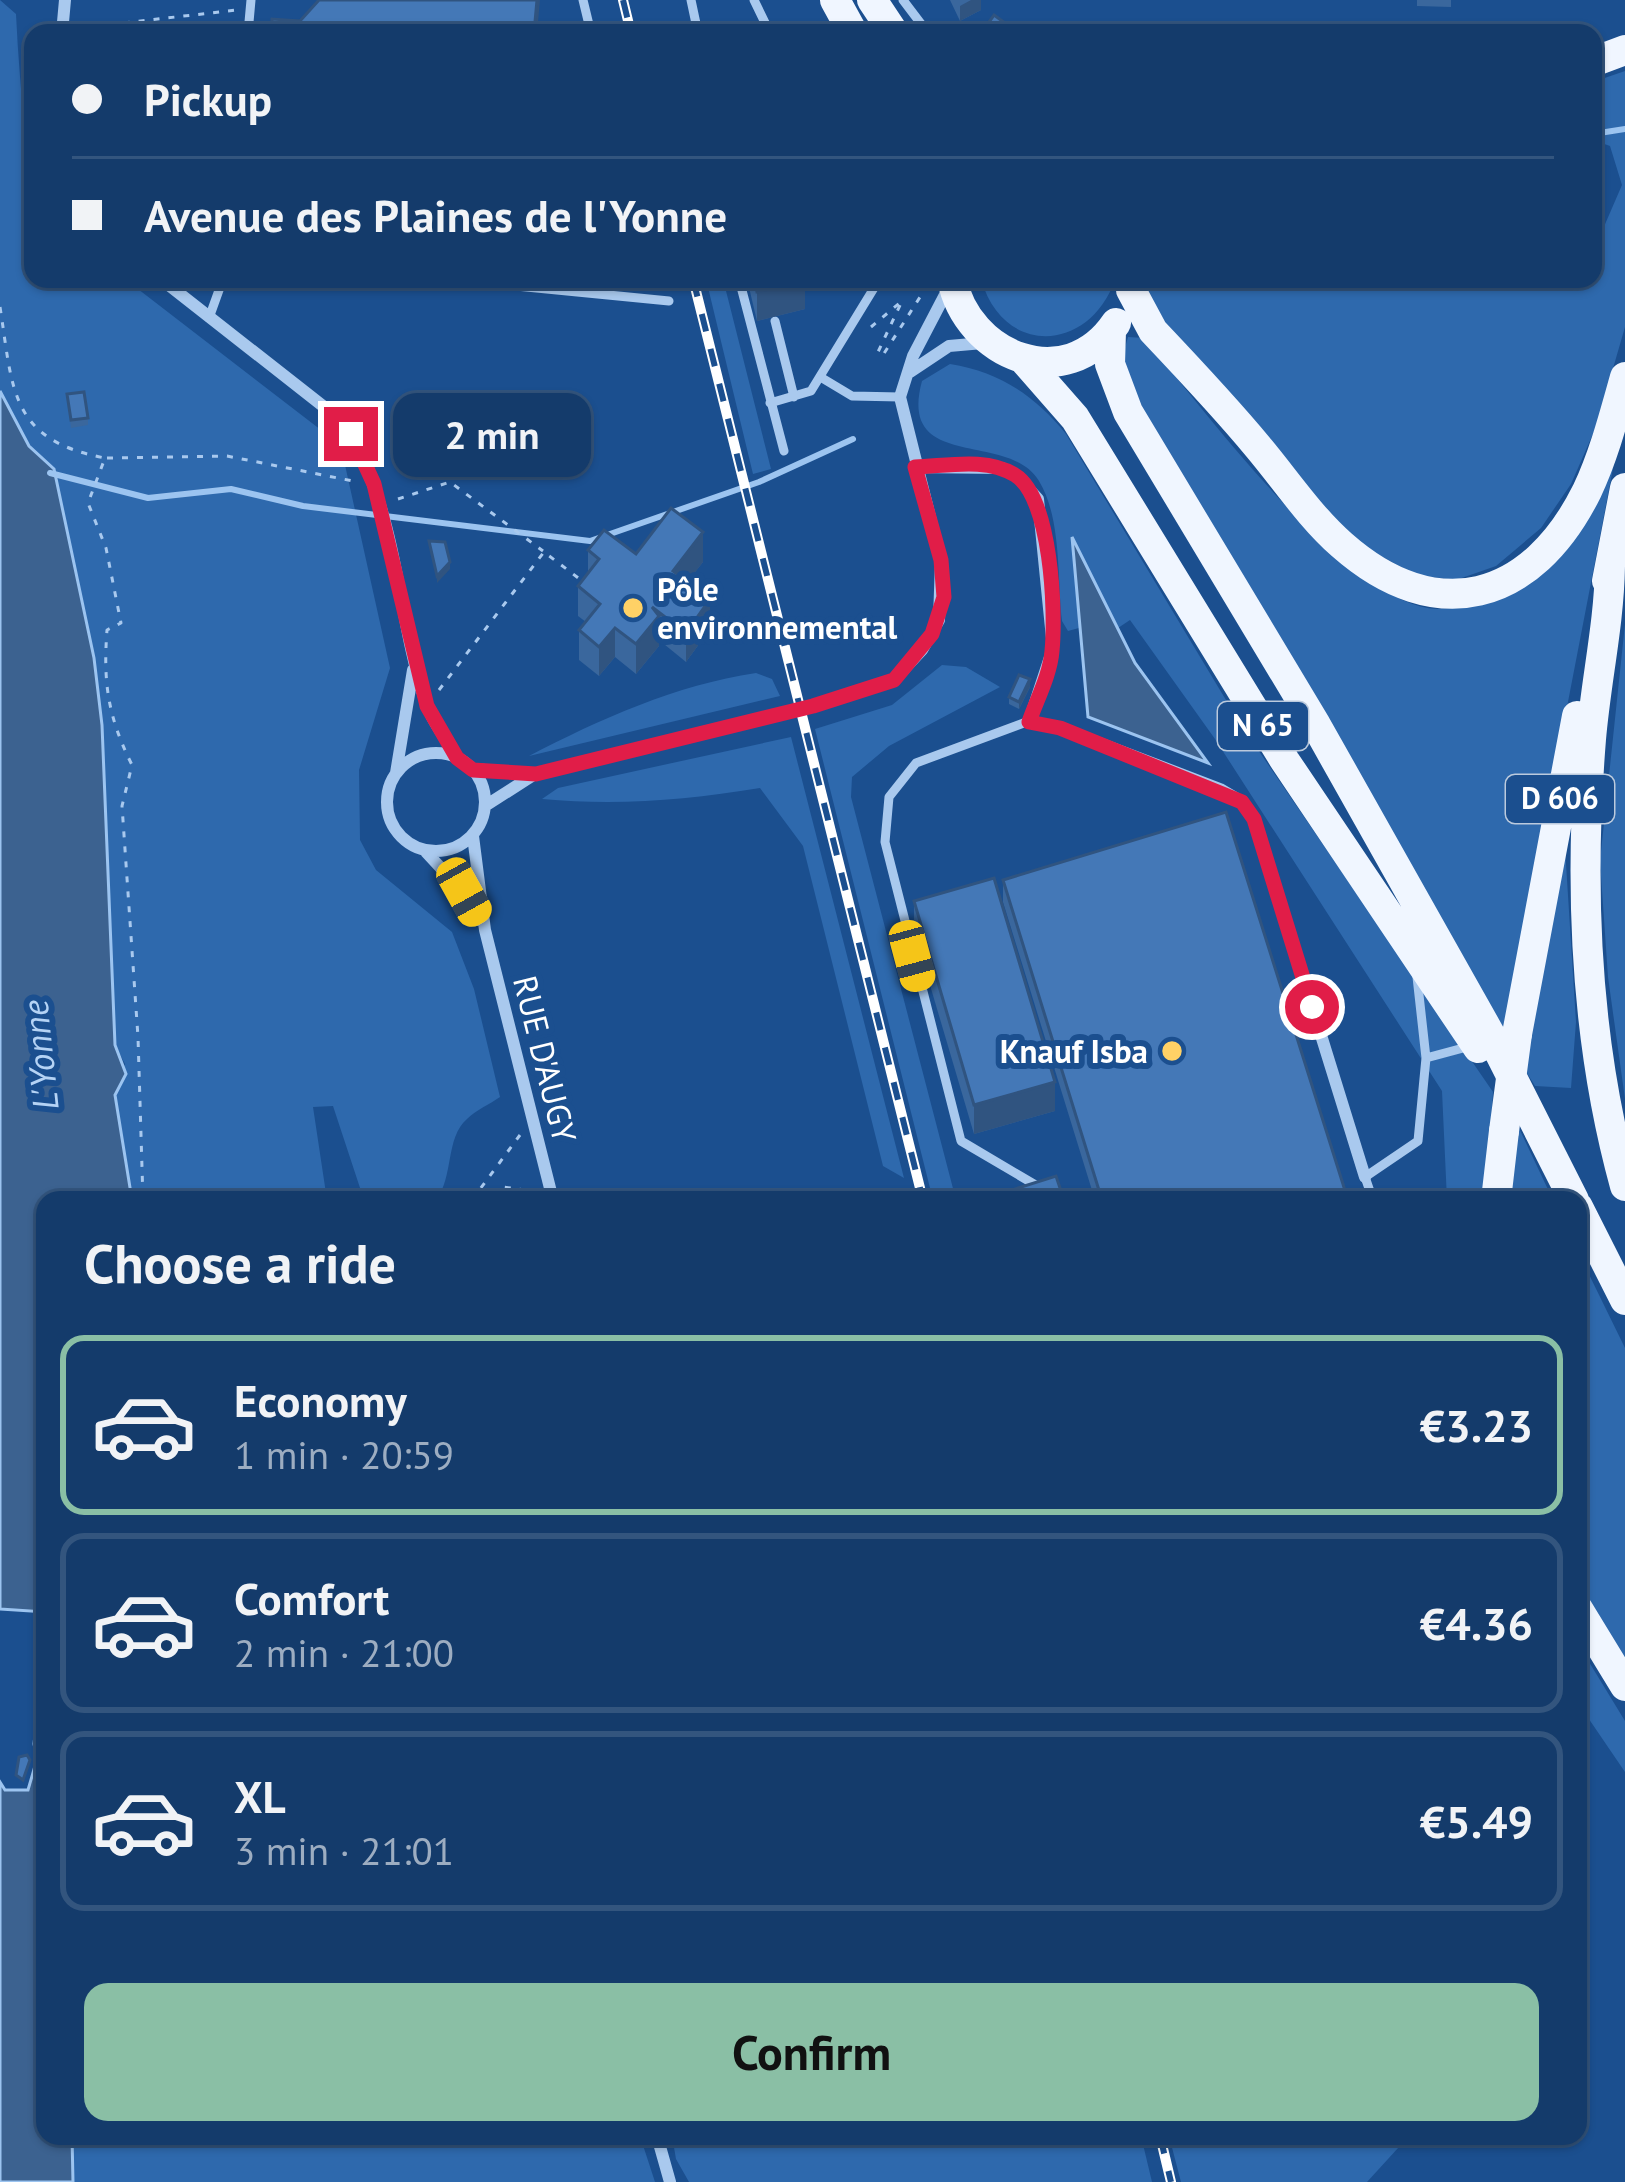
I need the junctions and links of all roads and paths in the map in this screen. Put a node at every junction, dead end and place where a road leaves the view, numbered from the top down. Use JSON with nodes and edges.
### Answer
{"nodes":[{"id":1,"x":903,"y":0,"type":"edge"},
{"id":2,"x":251,"y":4,"type":"edge"},
{"id":3,"x":117,"y":24,"type":"edge"},
{"id":4,"x":921,"y":24,"type":"edge"},
{"id":5,"x":172,"y":288,"type":"edge"},
{"id":6,"x":220,"y":288,"type":"edge"},
{"id":7,"x":537,"y":288,"type":"edge"},
{"id":8,"x":741,"y":288,"type":"edge"},
{"id":9,"x":874,"y":288,"type":"edge"},
{"id":10,"x":939,"y":288,"type":"edge"},
{"id":11,"x":943,"y":288,"type":"edge"},
{"id":12,"x":950,"y":288,"type":"edge"},
{"id":13,"x":1130,"y":288,"type":"edge"},
{"id":14,"x":1134,"y":288,"type":"edge"},
{"id":15,"x":669,"y":301,"type":"dead end"},
{"id":16,"x":0,"y":307,"type":"edge"},
{"id":17,"x":209,"y":318,"type":"junction"},
{"id":18,"x":868,"y":318,"type":"dead end"},
{"id":19,"x":776,"y":321,"type":"dead end"},
{"id":20,"x":1111,"y":331,"type":"junction"},
{"id":21,"x":986,"y":343,"type":"junction"},
{"id":22,"x":1025,"y":361,"type":"junction"},
{"id":23,"x":909,"y":373,"type":"junction"},
{"id":24,"x":1625,"y":377,"type":"edge"},
{"id":25,"x":821,"y":378,"type":"junction"},
{"id":26,"x":794,"y":397,"type":"junction"},
{"id":27,"x":900,"y":397,"type":"junction"},
{"id":28,"x":770,"y":403,"type":"junction"},
{"id":29,"x":784,"y":451,"type":"dead end"},
{"id":30,"x":105,"y":458,"type":"junction"},
{"id":31,"x":915,"y":467,"type":"junction"},
{"id":32,"x":374,"y":484,"type":"junction"},
{"id":33,"x":1625,"y":488,"type":"edge"},
{"id":34,"x":381,"y":513,"type":"junction"},
{"id":35,"x":544,"y":552,"type":"junction"},
{"id":36,"x":1610,"y":566,"type":"junction"},
{"id":37,"x":596,"y":592,"type":"edge"},
{"id":38,"x":414,"y":663,"type":"junction"},
{"id":39,"x":427,"y":706,"type":"junction"},
{"id":40,"x":1029,"y":722,"type":"junction"},
{"id":41,"x":457,"y":758,"type":"junction"},
{"id":42,"x":473,"y":770,"type":"junction"},
{"id":43,"x":396,"y":773,"type":"junction"},
{"id":44,"x":536,"y":774,"type":"junction"},
{"id":45,"x":485,"y":806,"type":"junction"},
{"id":46,"x":473,"y":836,"type":"junction"},
{"id":47,"x":425,"y":851,"type":"junction"},
{"id":48,"x":485,"y":930,"type":"junction"},
{"id":49,"x":1415,"y":959,"type":"junction"},
{"id":50,"x":1476,"y":1045,"type":"junction"},
{"id":51,"x":1426,"y":1058,"type":"junction"},
{"id":52,"x":1516,"y":1123,"type":"junction"},
{"id":53,"x":535,"y":1128,"type":"junction"},
{"id":54,"x":1365,"y":1177,"type":"junction"},
{"id":55,"x":1625,"y":1186,"type":"edge"},
{"id":56,"x":142,"y":1191,"type":"edge"},
{"id":57,"x":482,"y":1191,"type":"edge"},
{"id":58,"x":550,"y":1191,"type":"edge"},
{"id":59,"x":1046,"y":1191,"type":"edge"},
{"id":60,"x":1370,"y":1191,"type":"edge"},
{"id":61,"x":1498,"y":1191,"type":"edge"},
{"id":62,"x":1567,"y":1191,"type":"edge"},
{"id":63,"x":1587,"y":1225,"type":"edge"},
{"id":64,"x":1625,"y":1300,"type":"edge"},
{"id":65,"x":1587,"y":1624,"type":"edge"},
{"id":66,"x":1625,"y":1686,"type":"edge"},
{"id":67,"x":660,"y":2145,"type":"edge"},
{"id":68,"x":670,"y":2182,"type":"edge"}],
"edges":[{"from":1,"to":4,"type":"lane"},
{"from":2,"to":3,"type":"path"},
{"from":5,"to":17,"type":"street"},
{"from":6,"to":17,"type":"lane"},
{"from":7,"to":15,"type":"lane"},
{"from":8,"to":28,"type":"lane"},
{"from":9,"to":25,"type":"lane"},
{"from":10,"to":18,"type":"path"},
{"from":11,"to":23,"type":"street"},
{"from":12,"to":21,"type":"main road"},
{"from":13,"to":20,"type":"main road"},
{"from":14,"to":24,"type":"main road"},
{"from":16,"to":30,"type":"path"},
{"from":17,"to":32,"type":"street"},
{"from":19,"to":26,"type":"lane"},
{"from":20,"to":22,"type":"main road"},
{"from":20,"to":52,"type":"main road","number":"N 65"},
{"from":21,"to":22,"type":"main road"},
{"from":21,"to":23,"type":"street"},
{"from":22,"to":49,"type":"main road","number":"N 65"},
{"from":23,"to":27,"type":"street"},
{"from":25,"to":26,"type":"lane"},
{"from":25,"to":27,"type":"lane"},
{"from":26,"to":28,"type":"lane"},
{"from":27,"to":31,"type":"street"},
{"from":28,"to":29,"type":"lane"},
{"from":30,"to":32,"type":"path"},
{"from":30,"to":56,"type":"path"},
{"from":31,"to":40,"type":"street"},
{"from":31,"to":44,"type":"street","bridge":true},
{"from":32,"to":34,"type":"street"},
{"from":33,"to":36,"type":"main road","number":"D 606"},
{"from":34,"to":35,"type":"path"},
{"from":34,"to":38,"type":"street"},
{"from":35,"to":37,"type":"path"},
{"from":35,"to":39,"type":"path"},
{"from":36,"to":52,"type":"main road","number":"D 606","bridge":true},
{"from":36,"to":55,"type":"main road","number":"D 606"},
{"from":38,"to":39,"type":"street"},
{"from":38,"to":43,"type":"street"},
{"from":39,"to":41,"type":"street"},
{"from":40,"to":54,"type":"street"},
{"from":40,"to":59,"type":"lane"},
{"from":41,"to":42,"type":"street"},
{"from":41,"to":43,"type":"street"},
{"from":42,"to":44,"type":"street"},
{"from":42,"to":45,"type":"street"},
{"from":43,"to":47,"type":"street"},
{"from":44,"to":45,"type":"street"},
{"from":45,"to":46,"type":"street"},
{"from":46,"to":47,"type":"street"},
{"from":46,"to":48,"type":"street","name":"RUE D'AUGY"},
{"from":47,"to":48,"type":"street","name":"RUE D'AUGY"},
{"from":48,"to":53,"type":"street","name":"RUE D'AUGY"},
{"from":49,"to":50,"type":"main road","number":"N 65"},
{"from":49,"to":51,"type":"lane"},
{"from":50,"to":51,"type":"lane"},
{"from":50,"to":52,"type":"main road","number":"N 65"},
{"from":51,"to":54,"type":"lane"},
{"from":52,"to":61,"type":"main road","number":"D 606"},
{"from":52,"to":62,"type":"main road","number":"N 65"},
{"from":53,"to":57,"type":"path"},
{"from":53,"to":58,"type":"street","name":"RUE D'AUGY"},
{"from":54,"to":60,"type":"lane"},
{"from":63,"to":64,"type":"main road","number":"N 65"},
{"from":65,"to":66,"type":"main road"},
{"from":67,"to":68,"type":"street"}]}
